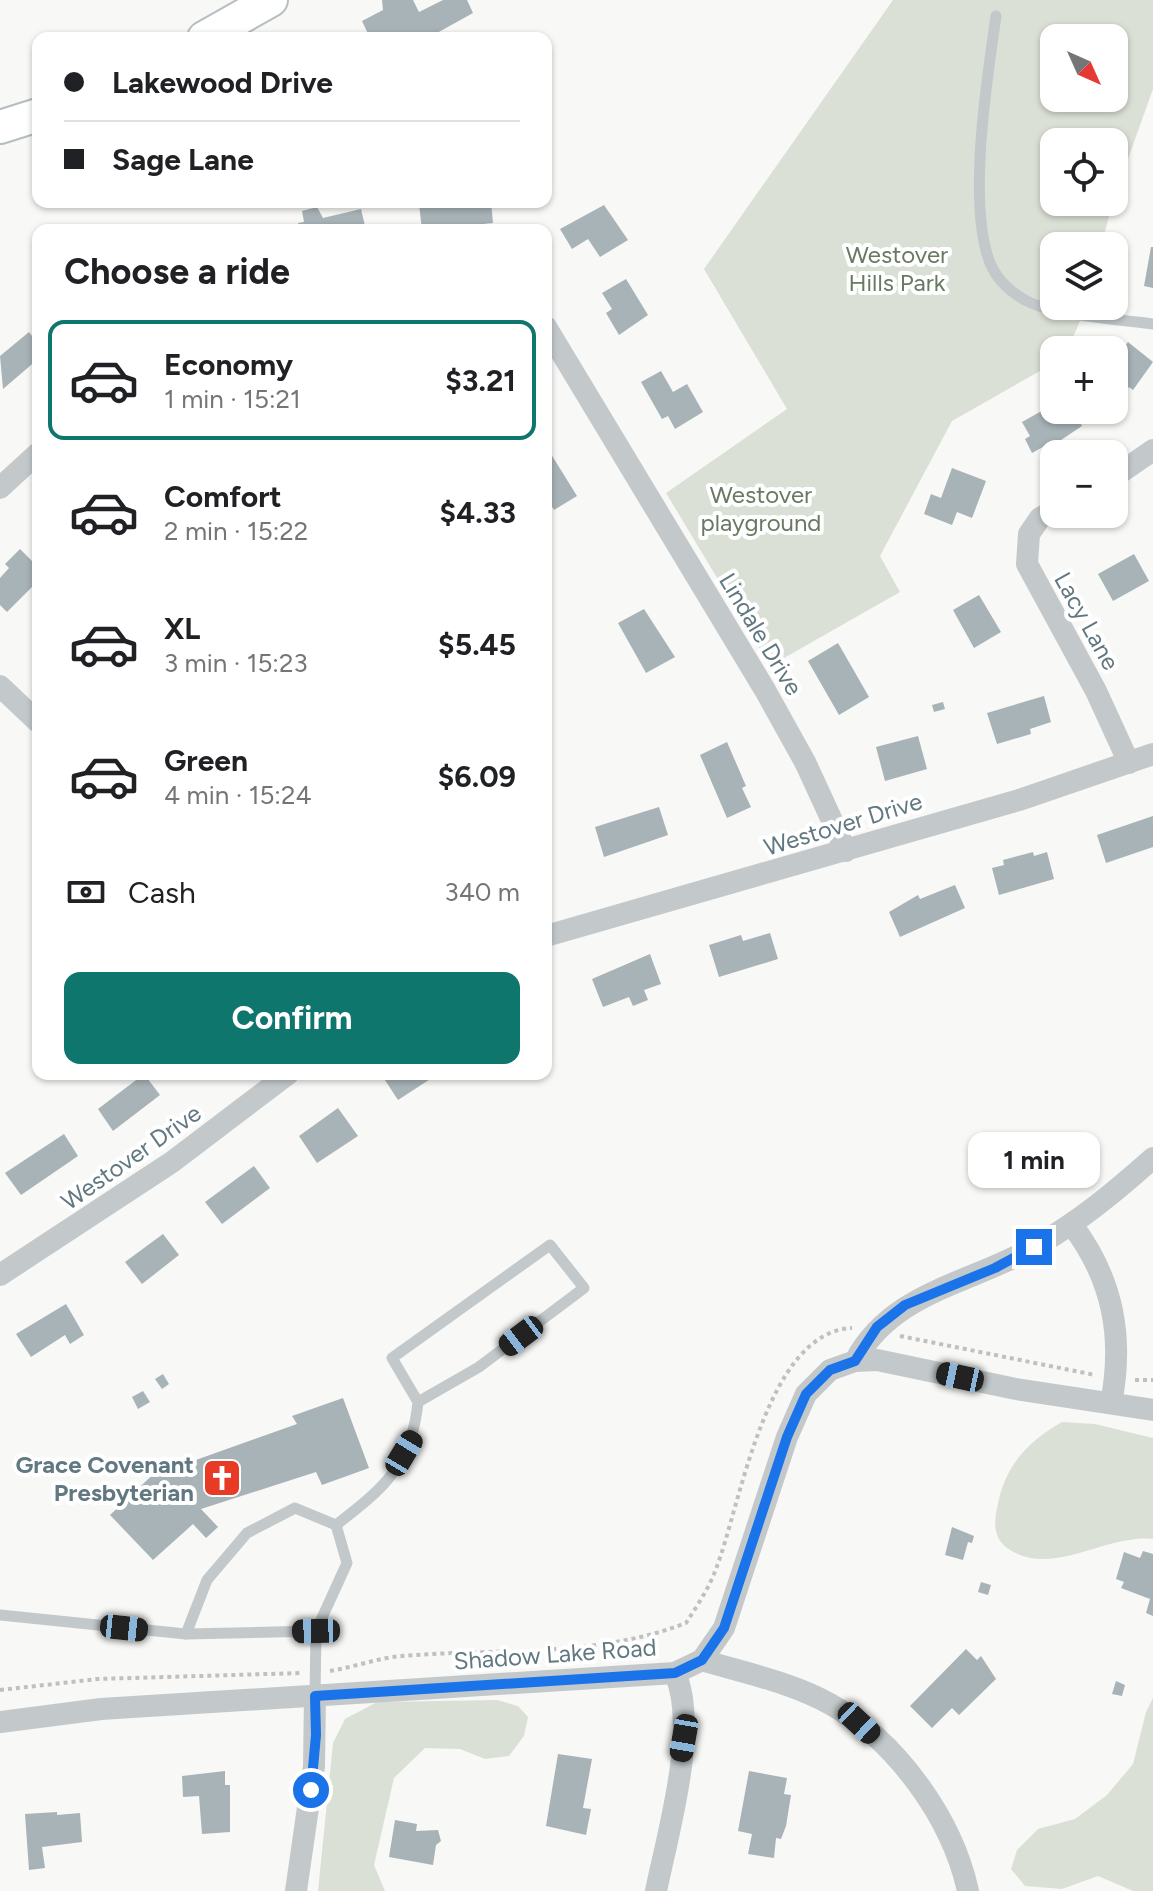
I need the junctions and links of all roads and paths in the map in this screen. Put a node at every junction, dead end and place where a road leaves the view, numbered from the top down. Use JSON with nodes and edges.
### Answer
{"nodes":[{"id":1,"x":271,"y":0,"type":"edge"},
{"id":2,"x":996,"y":16,"type":"dead end"},
{"id":3,"x":215,"y":32,"type":"edge"},
{"id":4,"x":32,"y":117,"type":"edge"},
{"id":5,"x":0,"y":127,"type":"edge"},
{"id":6,"x":1153,"y":324,"type":"edge"},
{"id":7,"x":552,"y":337,"type":"edge"},
{"id":8,"x":1153,"y":450,"type":"edge"},
{"id":9,"x":32,"y":459,"type":"edge"},
{"id":10,"x":1128,"y":467,"type":"edge"},
{"id":11,"x":0,"y":488,"type":"edge"},
{"id":12,"x":1040,"y":518,"type":"edge"},
{"id":13,"x":0,"y":686,"type":"edge"},
{"id":14,"x":32,"y":716,"type":"edge"},
{"id":15,"x":1153,"y":754,"type":"edge"},
{"id":16,"x":1129,"y":763,"type":"junction"},
{"id":17,"x":846,"y":851,"type":"junction"},
{"id":18,"x":552,"y":934,"type":"edge"},
{"id":19,"x":280,"y":1080,"type":"edge"},
{"id":20,"x":1153,"y":1158,"type":"edge"},
{"id":21,"x":1072,"y":1225,"type":"junction"},
{"id":22,"x":0,"y":1275,"type":"edge"},
{"id":23,"x":874,"y":1331,"type":"junction"},
{"id":24,"x":855,"y":1361,"type":"junction"},
{"id":25,"x":1116,"y":1379,"type":"junction"},
{"id":26,"x":1153,"y":1380,"type":"edge"},
{"id":27,"x":418,"y":1402,"type":"junction"},
{"id":28,"x":1111,"y":1403,"type":"junction"},
{"id":29,"x":1153,"y":1410,"type":"edge"},
{"id":30,"x":336,"y":1525,"type":"junction"},
{"id":31,"x":0,"y":1615,"type":"edge"},
{"id":32,"x":316,"y":1631,"type":"junction"},
{"id":33,"x":186,"y":1634,"type":"junction"},
{"id":34,"x":702,"y":1660,"type":"junction"},
{"id":35,"x":314,"y":1673,"type":"junction"},
{"id":36,"x":675,"y":1673,"type":"junction"},
{"id":37,"x":0,"y":1690,"type":"edge"},
{"id":38,"x":315,"y":1696,"type":"junction"},
{"id":39,"x":0,"y":1722,"type":"edge"},
{"id":40,"x":296,"y":1891,"type":"edge"},
{"id":41,"x":656,"y":1891,"type":"edge"},
{"id":42,"x":968,"y":1891,"type":"edge"}],
"edges":[{"from":1,"to":3,"type":"street"},
{"from":2,"to":6,"type":"lane"},
{"from":4,"to":5,"type":"street"},
{"from":7,"to":17,"type":"street","name":"Lindale Drive"},
{"from":8,"to":10,"type":"street"},
{"from":9,"to":11,"type":"street"},
{"from":12,"to":16,"type":"street","name":"Lacy Lane"},
{"from":13,"to":14,"type":"street"},
{"from":15,"to":16,"type":"street","name":"Westover Drive"},
{"from":16,"to":17,"type":"street","name":"Westover Drive"},
{"from":17,"to":18,"type":"street","name":"Westover Drive"},
{"from":19,"to":22,"type":"street","name":"Westover Drive"},
{"from":20,"to":21,"type":"street"},
{"from":21,"to":23,"type":"street"},
{"from":21,"to":25,"type":"street"},
{"from":23,"to":24,"type":"street"},
{"from":23,"to":25,"type":"path"},
{"from":23,"to":35,"type":"path"},
{"from":24,"to":28,"type":"street"},
{"from":24,"to":34,"type":"street"},
{"from":25,"to":26,"type":"path"},
{"from":25,"to":28,"type":"street"},
{"from":27,"to":27,"type":"lane"},
{"from":27,"to":30,"type":"lane"},
{"from":28,"to":29,"type":"street"},
{"from":30,"to":32,"type":"lane"},
{"from":30,"to":33,"type":"lane"},
{"from":31,"to":33,"type":"lane"},
{"from":32,"to":33,"type":"lane"},
{"from":32,"to":35,"type":"lane"},
{"from":34,"to":36,"type":"street","name":"Shadow Lake Road"},
{"from":34,"to":42,"type":"street"},
{"from":35,"to":37,"type":"path"},
{"from":35,"to":38,"type":"lane"},
{"from":36,"to":38,"type":"street","name":"Shadow Lake Road"},
{"from":36,"to":41,"type":"street"},
{"from":38,"to":39,"type":"street","name":"Shadow Lake Road"},
{"from":38,"to":40,"type":"street"}]}
